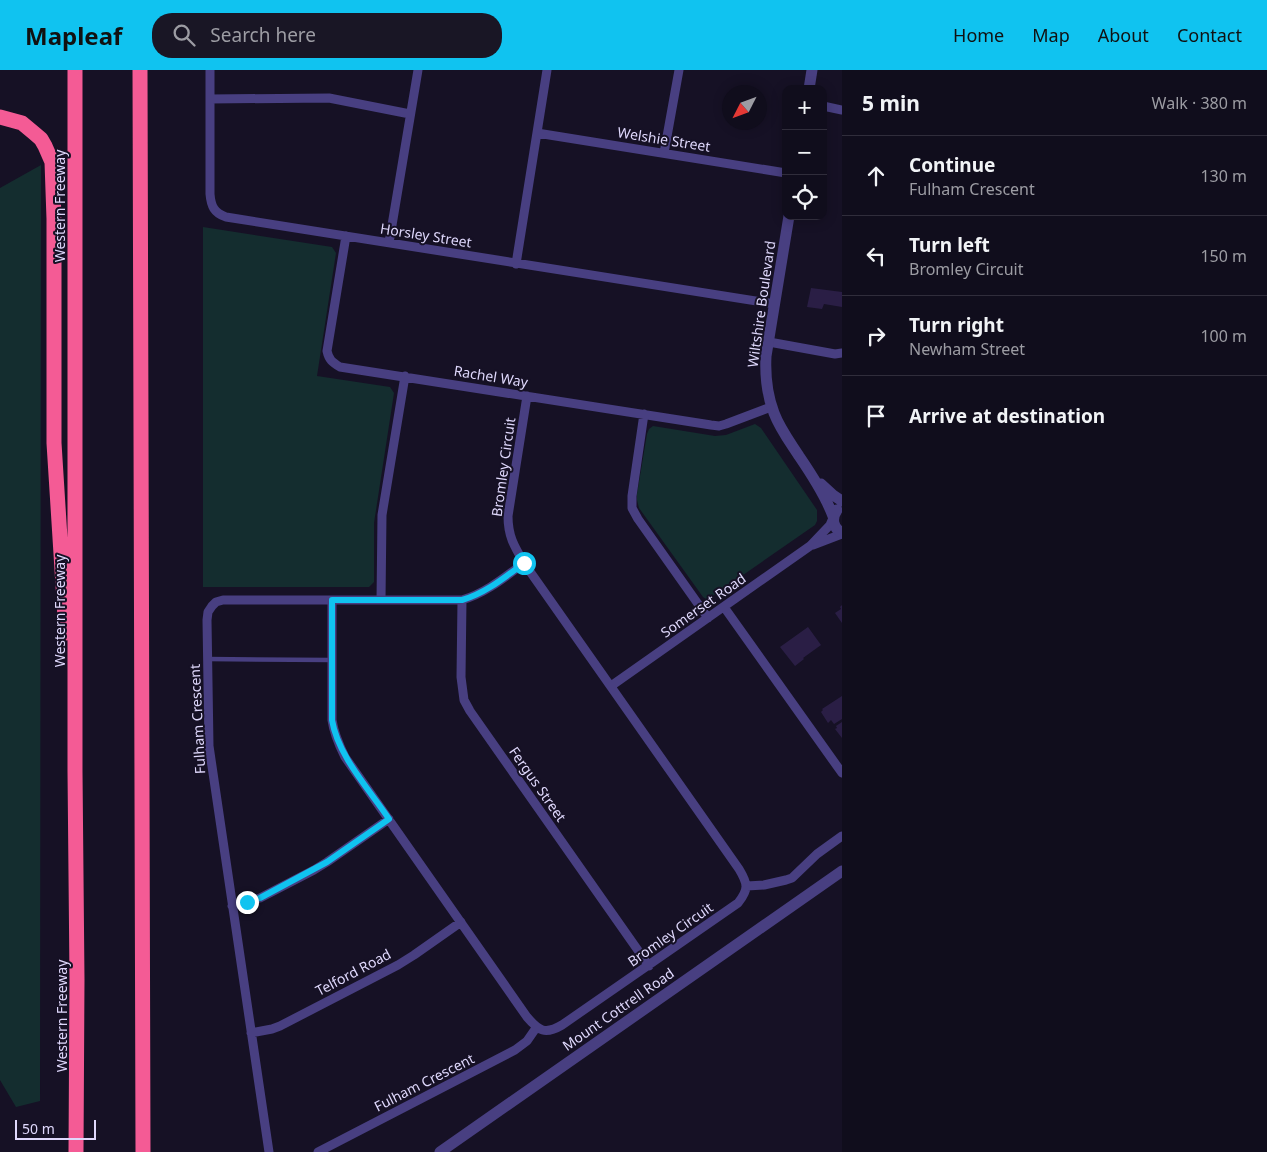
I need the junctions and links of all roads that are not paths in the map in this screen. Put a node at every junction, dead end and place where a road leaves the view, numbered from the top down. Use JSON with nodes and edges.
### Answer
{"nodes":[{"id":1,"x":75,"y":70,"type":"edge"},
{"id":2,"x":140,"y":70,"type":"edge"},
{"id":3,"x":210,"y":70,"type":"edge"},
{"id":4,"x":418,"y":70,"type":"edge"},
{"id":5,"x":547,"y":70,"type":"edge"},
{"id":6,"x":678,"y":70,"type":"edge"},
{"id":7,"x":812,"y":70,"type":"edge"},
{"id":8,"x":810,"y":85,"type":"edge"},
{"id":9,"x":210,"y":99,"type":"junction"},
{"id":10,"x":827,"y":107,"type":"edge"},
{"id":11,"x":842,"y":110,"type":"edge"},
{"id":12,"x":410,"y":114,"type":"junction"},
{"id":13,"x":0,"y":117,"type":"edge"},
{"id":14,"x":537,"y":133,"type":"junction"},
{"id":15,"x":664,"y":153,"type":"junction"},
{"id":16,"x":782,"y":172,"type":"edge"},
{"id":17,"x":788,"y":220,"type":"edge"},
{"id":18,"x":346,"y":236,"type":"junction"},
{"id":19,"x":389,"y":244,"type":"junction"},
{"id":20,"x":516,"y":264,"type":"junction"},
{"id":21,"x":775,"y":304,"type":"junction"},
{"id":22,"x":769,"y":342,"type":"junction"},
{"id":23,"x":842,"y":353,"type":"edge"},
{"id":24,"x":404,"y":376,"type":"junction"},
{"id":25,"x":527,"y":396,"type":"junction"},
{"id":26,"x":772,"y":407,"type":"junction"},
{"id":27,"x":644,"y":414,"type":"junction"},
{"id":28,"x":811,"y":474,"type":"junction"},
{"id":29,"x":842,"y":501,"type":"edge"},
{"id":30,"x":842,"y":506,"type":"edge"},
{"id":31,"x":833,"y":517,"type":"junction"},
{"id":32,"x":842,"y":534,"type":"edge"},
{"id":33,"x":810,"y":546,"type":"junction"},
{"id":34,"x":524,"y":563,"type":"junction"},
{"id":35,"x":332,"y":600,"type":"junction"},
{"id":36,"x":381,"y":600,"type":"junction"},
{"id":37,"x":462,"y":600,"type":"junction"},
{"id":38,"x":724,"y":607,"type":"junction"},
{"id":39,"x":708,"y":618,"type":"junction"},
{"id":40,"x":207,"y":660,"type":"junction"},
{"id":41,"x":331,"y":660,"type":"junction"},
{"id":42,"x":611,"y":686,"type":"junction"},
{"id":43,"x":75,"y":771,"type":"junction"},
{"id":44,"x":842,"y":773,"type":"edge"},
{"id":45,"x":389,"y":819,"type":"junction"},
{"id":46,"x":842,"y":836,"type":"edge"},
{"id":47,"x":842,"y":870,"type":"edge"},
{"id":48,"x":747,"y":886,"type":"junction"},
{"id":49,"x":232,"y":906,"type":"junction"},
{"id":50,"x":461,"y":922,"type":"junction"},
{"id":51,"x":649,"y":966,"type":"junction"},
{"id":52,"x":144,"y":1026,"type":"junction"},
{"id":53,"x":536,"y":1028,"type":"junction"},
{"id":54,"x":251,"y":1033,"type":"junction"},
{"id":55,"x":76,"y":1152,"type":"edge"},
{"id":56,"x":143,"y":1152,"type":"edge"},
{"id":57,"x":151,"y":1152,"type":"edge"},
{"id":58,"x":269,"y":1152,"type":"edge"},
{"id":59,"x":318,"y":1152,"type":"edge"},
{"id":60,"x":440,"y":1152,"type":"edge"}],
"edges":[{"from":1,"to":43,"type":"highway","name":"Western Freeway"},
{"from":2,"to":52,"type":"highway"},
{"from":3,"to":9,"type":"street","name":"Horsley Street"},
{"from":4,"to":12,"type":"street"},
{"from":5,"to":14,"type":"street"},
{"from":6,"to":15,"type":"street"},
{"from":7,"to":8,"type":"street"},
{"from":9,"to":12,"type":"street"},
{"from":9,"to":18,"type":"street","name":"Horsley Street"},
{"from":10,"to":11,"type":"street"},
{"from":12,"to":19,"type":"street"},
{"from":13,"to":43,"type":"highway"},
{"from":14,"to":15,"type":"street","name":"Welshie Street"},
{"from":14,"to":20,"type":"street"},
{"from":15,"to":16,"type":"street","name":"Welshie Street"},
{"from":17,"to":21,"type":"street","name":"Wiltshire Boulevard"},
{"from":18,"to":19,"type":"street","name":"Horsley Street"},
{"from":18,"to":24,"type":"street","name":"Rachel Way"},
{"from":19,"to":20,"type":"street","name":"Horsley Street"},
{"from":20,"to":21,"type":"street","name":"Horsley Street"},
{"from":21,"to":22,"type":"street","name":"Wiltshire Boulevard"},
{"from":22,"to":23,"type":"street"},
{"from":22,"to":26,"type":"street","name":"Wiltshire Boulevard"},
{"from":24,"to":25,"type":"street","name":"Rachel Way"},
{"from":24,"to":36,"type":"street"},
{"from":25,"to":27,"type":"street","name":"Rachel Way"},
{"from":25,"to":34,"type":"street","name":"Bromley Circuit"},
{"from":26,"to":27,"type":"street","name":"Rachel Way"},
{"from":26,"to":28,"type":"street","name":"Wiltshire Boulevard"},
{"from":27,"to":39,"type":"street"},
{"from":28,"to":29,"type":"street","name":"Wiltshire Boulevard"},
{"from":28,"to":31,"type":"street","name":"Wiltshire Boulevard"},
{"from":30,"to":31,"type":"street"},
{"from":31,"to":32,"type":"street","name":"Wiltshire Boulevard"},
{"from":31,"to":33,"type":"street","name":"Somerset Road"},
{"from":32,"to":33,"type":"street","name":"Somerset Road"},
{"from":33,"to":38,"type":"street","name":"Somerset Road"},
{"from":34,"to":37,"type":"street","name":"Fulham Crescent"},
{"from":34,"to":42,"type":"street","name":"Bromley Circuit"},
{"from":35,"to":36,"type":"street","name":"Fulham Crescent"},
{"from":35,"to":40,"type":"street","name":"Fulham Crescent"},
{"from":35,"to":41,"type":"street"},
{"from":36,"to":37,"type":"street","name":"Fulham Crescent"},
{"from":37,"to":51,"type":"street","name":"Fergus Street"},
{"from":38,"to":39,"type":"street","name":"Somerset Road"},
{"from":38,"to":44,"type":"street"},
{"from":39,"to":42,"type":"street","name":"Somerset Road"},
{"from":40,"to":41,"type":"lane"},
{"from":40,"to":49,"type":"street","name":"Fulham Crescent"},
{"from":41,"to":45,"type":"street"},
{"from":42,"to":48,"type":"street","name":"Bromley Circuit"},
{"from":43,"to":55,"type":"highway","name":"Western Freeway"},
{"from":45,"to":49,"type":"street"},
{"from":45,"to":50,"type":"street"},
{"from":46,"to":48,"type":"street"},
{"from":47,"to":60,"type":"street","name":"Mount Cottrell Road"},
{"from":48,"to":51,"type":"street","name":"Bromley Circuit"},
{"from":49,"to":54,"type":"street","name":"Fulham Crescent"},
{"from":50,"to":53,"type":"street"},
{"from":50,"to":54,"type":"street","name":"Telford Road"},
{"from":51,"to":53,"type":"street","name":"Bromley Circuit"},
{"from":52,"to":56,"type":"highway"},
{"from":52,"to":57,"type":"highway"},
{"from":53,"to":59,"type":"street","name":"Fulham Crescent"},
{"from":54,"to":58,"type":"street","name":"Fulham Crescent"}]}
